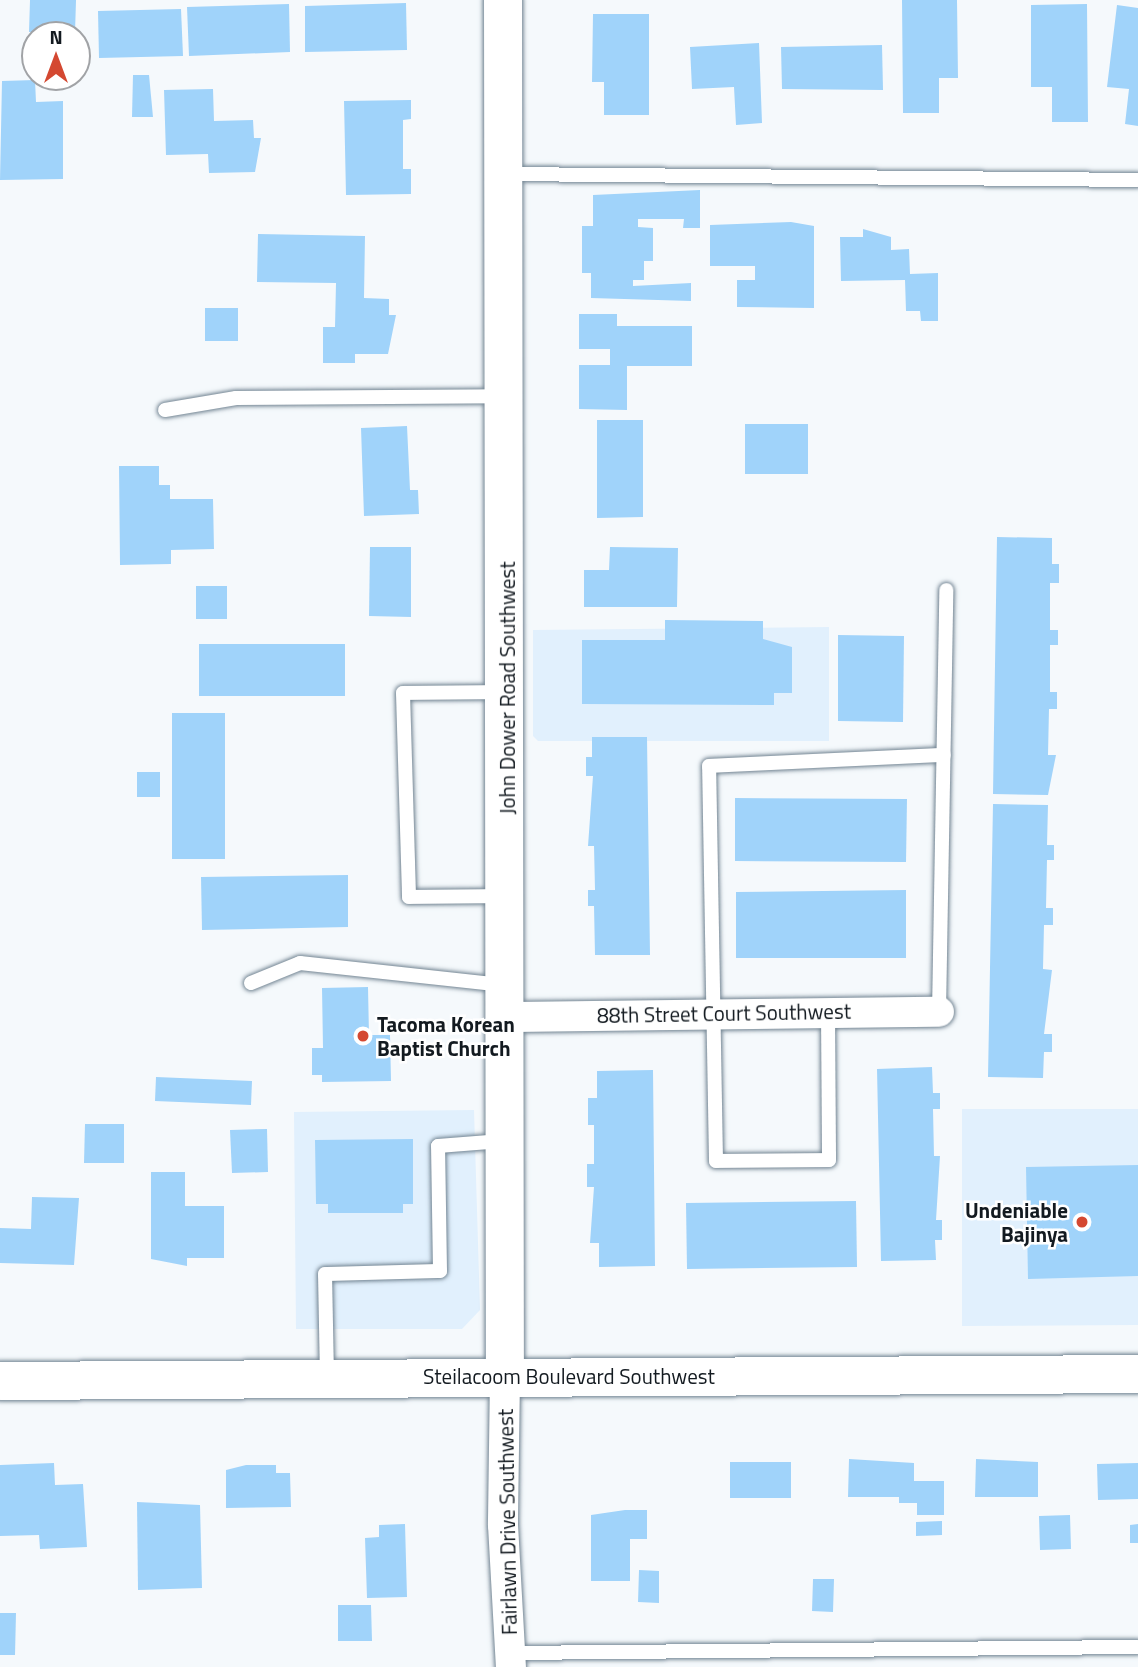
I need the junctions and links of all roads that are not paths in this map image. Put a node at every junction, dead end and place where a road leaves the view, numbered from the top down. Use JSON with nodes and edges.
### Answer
{"nodes":[{"id":1,"x":503,"y":0,"type":"edge"},
{"id":2,"x":504,"y":174,"type":"junction"},
{"id":3,"x":1138,"y":180,"type":"edge"},
{"id":4,"x":505,"y":396,"type":"junction"},
{"id":5,"x":164,"y":410,"type":"dead end"},
{"id":6,"x":946,"y":590,"type":"dead end"},
{"id":7,"x":507,"y":692,"type":"junction"},
{"id":8,"x":944,"y":755,"type":"junction"},
{"id":9,"x":508,"y":896,"type":"junction"},
{"id":10,"x":251,"y":983,"type":"dead end"},
{"id":11,"x":508,"y":1001,"type":"junction"},
{"id":12,"x":714,"y":1011,"type":"junction"},
{"id":13,"x":828,"y":1011,"type":"junction"},
{"id":14,"x":939,"y":1012,"type":"joint"},
{"id":15,"x":507,"y":1141,"type":"junction"},
{"id":16,"x":1138,"y":1374,"type":"edge"},
{"id":17,"x":505,"y":1376,"type":"junction"},
{"id":18,"x":327,"y":1378,"type":"junction"},
{"id":19,"x":0,"y":1381,"type":"edge"},
{"id":20,"x":1138,"y":1647,"type":"edge"},
{"id":21,"x":511,"y":1660,"type":"edge"}],
"edges":[{"from":1,"to":2,"type":"street","name":"John Dower Road Southwest"},
{"from":2,"to":3,"type":"lane"},
{"from":2,"to":4,"type":"street","name":"John Dower Road Southwest"},
{"from":4,"to":5,"type":"lane"},
{"from":4,"to":7,"type":"street","name":"John Dower Road Southwest"},
{"from":6,"to":8,"type":"lane"},
{"from":7,"to":9,"type":"street","name":"John Dower Road Southwest"},
{"from":7,"to":9,"type":"lane"},
{"from":8,"to":12,"type":"lane"},
{"from":8,"to":14,"type":"lane"},
{"from":9,"to":11,"type":"street","name":"John Dower Road Southwest"},
{"from":10,"to":11,"type":"lane"},
{"from":11,"to":12,"type":"street","name":"88th Street Court Southwest"},
{"from":11,"to":15,"type":"street","name":"John Dower Road Southwest"},
{"from":12,"to":13,"type":"street","name":"88th Street Court Southwest"},
{"from":12,"to":13,"type":"lane"},
{"from":13,"to":14,"type":"street","name":"88th Street Court Southwest"},
{"from":15,"to":17,"type":"street","name":"John Dower Road Southwest"},
{"from":15,"to":18,"type":"lane"},
{"from":16,"to":17,"type":"street","name":"Steilacoom Boulevard Southwest"},
{"from":17,"to":18,"type":"street","name":"Steilacoom Boulevard Southwest"},
{"from":17,"to":21,"type":"street","name":"Fairlawn Drive Southwest"},
{"from":18,"to":19,"type":"street","name":"Steilacoom Boulevard Southwest"},
{"from":20,"to":21,"type":"lane"}]}
